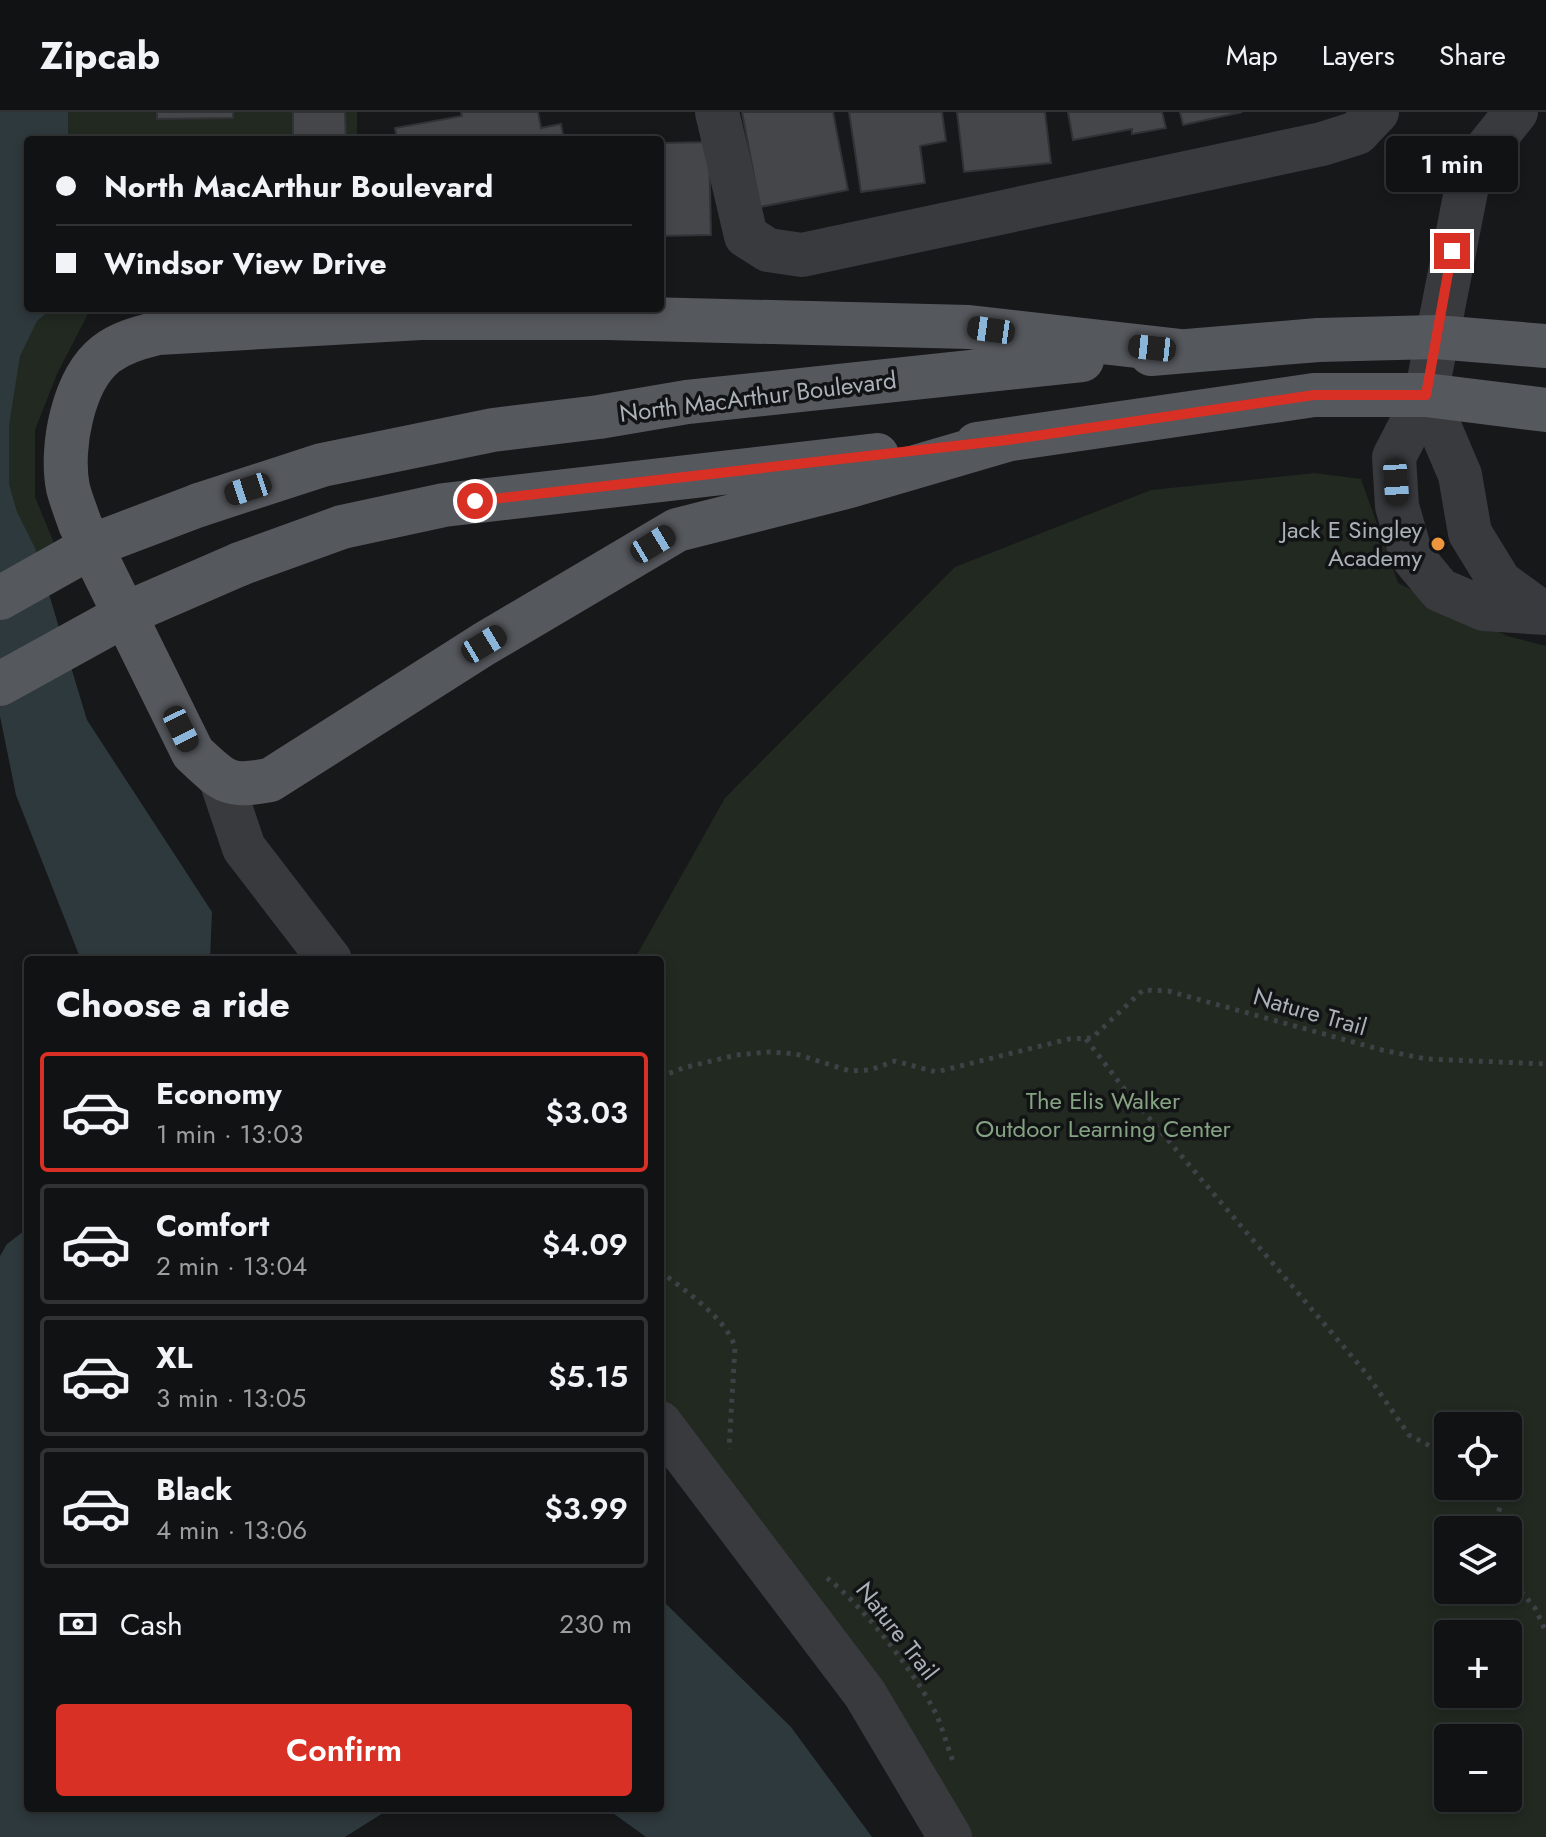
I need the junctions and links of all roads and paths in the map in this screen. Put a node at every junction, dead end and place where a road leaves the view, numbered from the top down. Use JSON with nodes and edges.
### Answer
{"nodes":[{"id":1,"x":717,"y":112,"type":"edge"},
{"id":2,"x":1377,"y":112,"type":"edge"},
{"id":3,"x":1516,"y":112,"type":"edge"},
{"id":4,"x":1436,"y":337,"type":"junction"},
{"id":5,"x":1546,"y":346,"type":"edge"},
{"id":6,"x":1181,"y":351,"type":"junction"},
{"id":7,"x":1426,"y":395,"type":"junction"},
{"id":8,"x":1546,"y":410,"type":"edge"},
{"id":9,"x":1007,"y":440,"type":"junction"},
{"id":10,"x":0,"y":598,"type":"edge"},
{"id":11,"x":1543,"y":612,"type":"edge"},
{"id":12,"x":0,"y":684,"type":"edge"},
{"id":13,"x":221,"y":780,"type":"junction"},
{"id":14,"x":327,"y":956,"type":"edge"},
{"id":15,"x":1085,"y":1038,"type":"junction"},
{"id":16,"x":1546,"y":1064,"type":"edge"},
{"id":17,"x":664,"y":1075,"type":"edge"},
{"id":18,"x":664,"y":1274,"type":"edge"},
{"id":19,"x":664,"y":1428,"type":"edge"},
{"id":20,"x":1434,"y":1448,"type":"edge"},
{"id":21,"x":728,"y":1459,"type":"dead end"},
{"id":22,"x":821,"y":1573,"type":"dead end"},
{"id":23,"x":1522,"y":1593,"type":"edge"},
{"id":24,"x":1546,"y":1632,"type":"edge"},
{"id":25,"x":956,"y":1770,"type":"dead end"},
{"id":26,"x":950,"y":1837,"type":"edge"}],
"edges":[{"from":1,"to":2,"type":"street"},
{"from":3,"to":4,"type":"street"},
{"from":4,"to":5,"type":"main road","name":"North MacArthur Boulevard"},
{"from":4,"to":6,"type":"main road","name":"North MacArthur Boulevard"},
{"from":4,"to":7,"type":"street"},
{"from":6,"to":10,"type":"main road","name":"North MacArthur Boulevard","bridge":true},
{"from":6,"to":13,"type":"main road"},
{"from":7,"to":8,"type":"main road"},
{"from":7,"to":9,"type":"main road"},
{"from":7,"to":11,"type":"street"},
{"from":7,"to":11,"type":"street"},
{"from":9,"to":12,"type":"main road","bridge":true},
{"from":9,"to":13,"type":"main road"},
{"from":13,"to":14,"type":"street"},
{"from":15,"to":16,"type":"path","name":"Nature Trail"},
{"from":15,"to":17,"type":"path","name":"Nature Trail"},
{"from":15,"to":20,"type":"path"},
{"from":18,"to":21,"type":"path"},
{"from":19,"to":26,"type":"street"},
{"from":22,"to":25,"type":"path","name":"Nature Trail"},
{"from":23,"to":24,"type":"path"}]}
